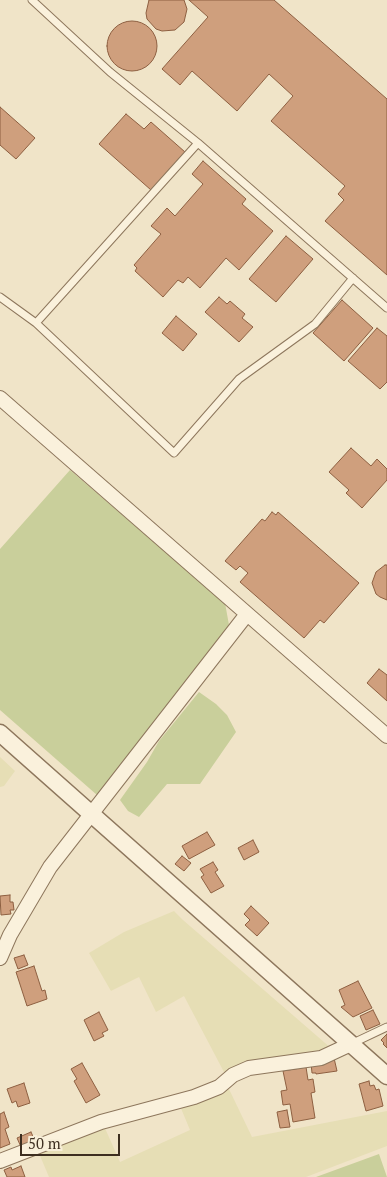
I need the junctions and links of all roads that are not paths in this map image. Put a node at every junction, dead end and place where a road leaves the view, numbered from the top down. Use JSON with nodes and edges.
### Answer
{"nodes":[{"id":1,"x":32,"y":0,"type":"edge"},
{"id":2,"x":198,"y":143,"type":"junction"},
{"id":3,"x":353,"y":278,"type":"junction"},
{"id":4,"x":0,"y":297,"type":"edge"},
{"id":5,"x":387,"y":308,"type":"edge"},
{"id":6,"x":36,"y":323,"type":"junction"},
{"id":7,"x":0,"y":398,"type":"edge"},
{"id":8,"x":248,"y":614,"type":"junction"},
{"id":9,"x":0,"y":733,"type":"edge"},
{"id":10,"x":387,"y":736,"type":"edge"},
{"id":11,"x":90,"y":814,"type":"junction"},
{"id":12,"x":0,"y":958,"type":"edge"},
{"id":13,"x":387,"y":1027,"type":"edge"},
{"id":14,"x":351,"y":1044,"type":"junction"},
{"id":15,"x":387,"y":1076,"type":"edge"},
{"id":16,"x":0,"y":1161,"type":"edge"}],
"edges":[{"from":1,"to":2,"type":"lane"},
{"from":2,"to":3,"type":"lane"},
{"from":2,"to":6,"type":"lane"},
{"from":3,"to":5,"type":"lane"},
{"from":3,"to":6,"type":"lane"},
{"from":4,"to":6,"type":"lane"},
{"from":7,"to":8,"type":"street"},
{"from":8,"to":10,"type":"street"},
{"from":8,"to":11,"type":"street"},
{"from":9,"to":11,"type":"street"},
{"from":11,"to":12,"type":"street"},
{"from":11,"to":14,"type":"street"},
{"from":13,"to":14,"type":"lane"},
{"from":14,"to":15,"type":"street"},
{"from":14,"to":16,"type":"street"}]}
